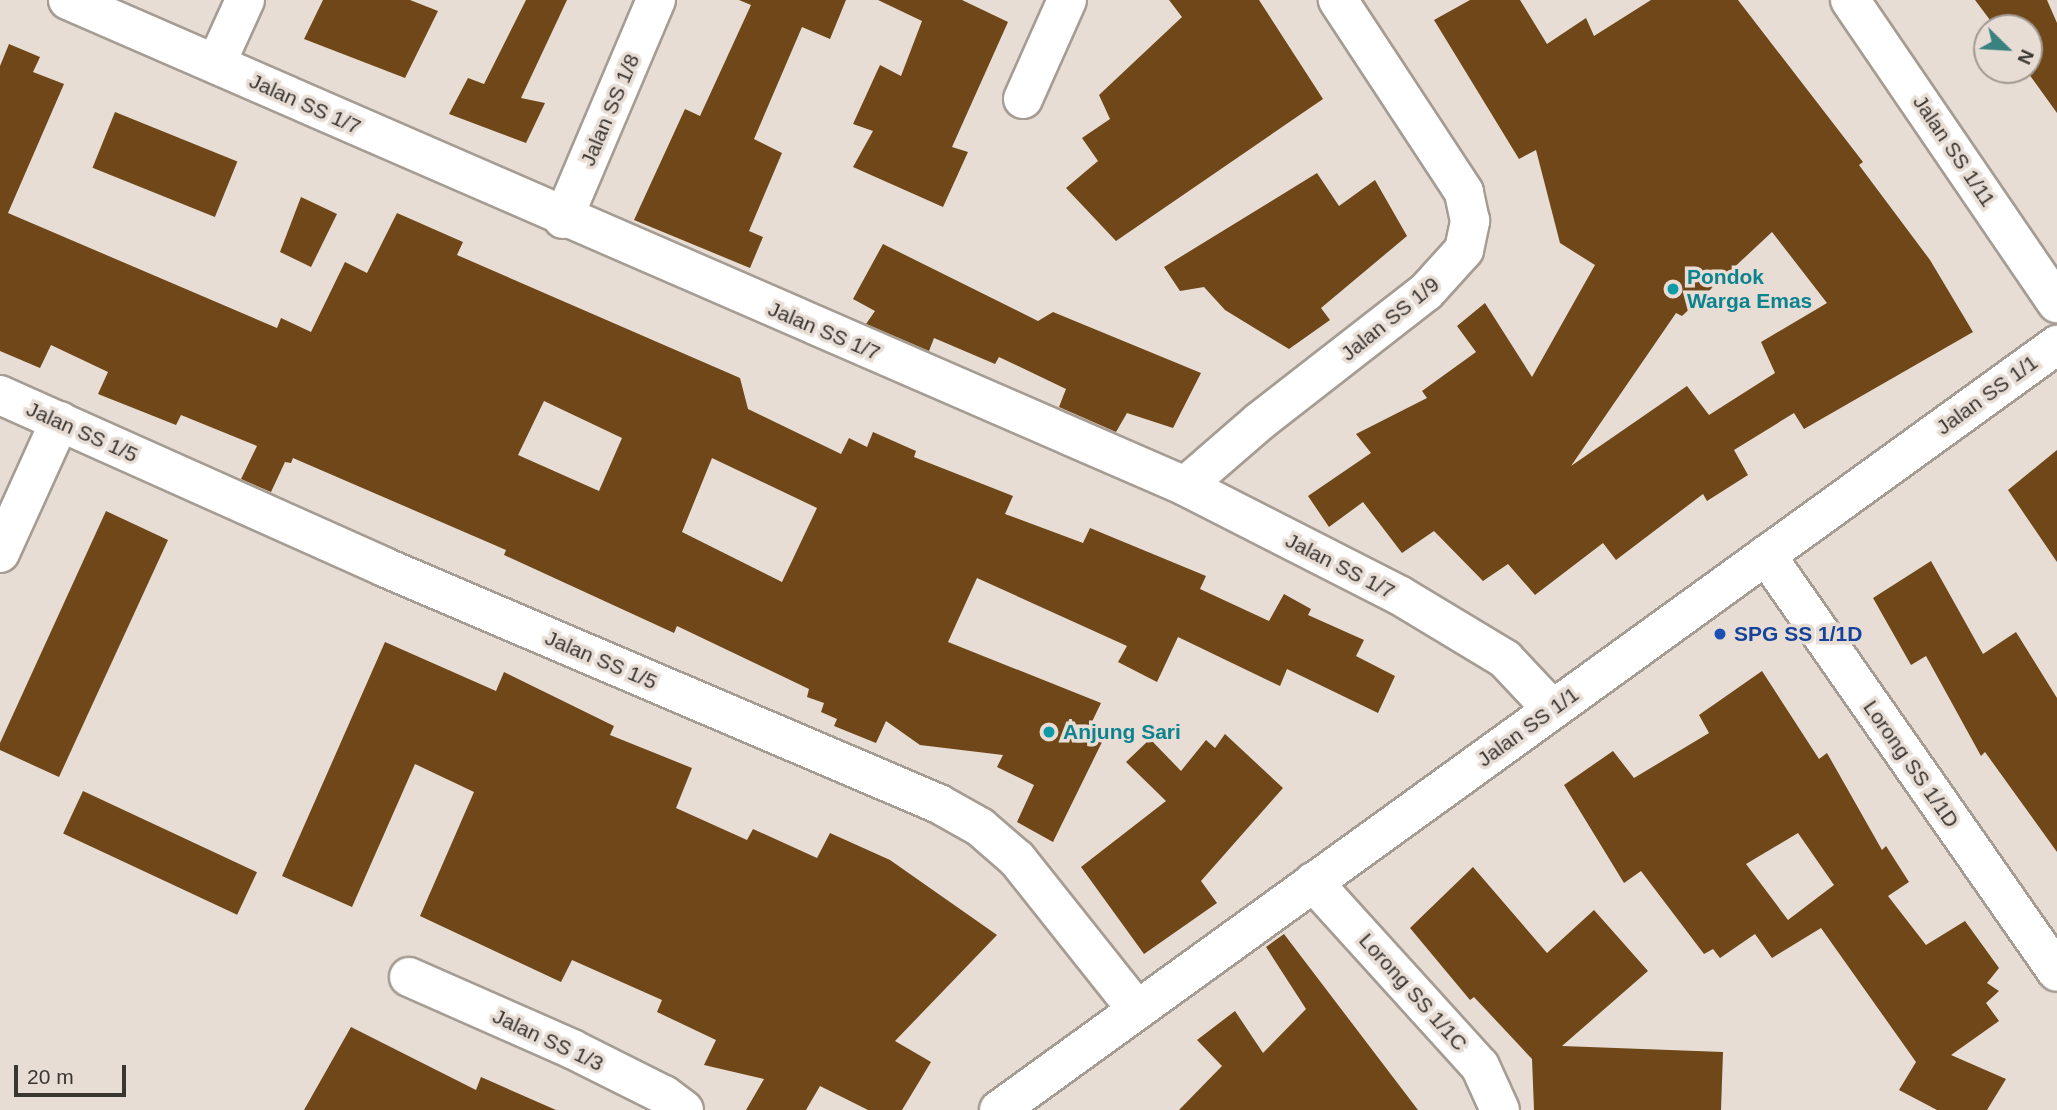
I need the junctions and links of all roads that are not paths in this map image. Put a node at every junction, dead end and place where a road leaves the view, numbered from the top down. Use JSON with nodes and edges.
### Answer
{"nodes":[{"id":1,"x":68,"y":0,"type":"edge"},
{"id":2,"x":245,"y":0,"type":"edge"},
{"id":3,"x":656,"y":0,"type":"edge"},
{"id":4,"x":1067,"y":0,"type":"edge"},
{"id":5,"x":1338,"y":0,"type":"edge"},
{"id":6,"x":1850,"y":0,"type":"edge"},
{"id":7,"x":216,"y":64,"type":"junction"},
{"id":8,"x":1023,"y":99,"type":"dead end"},
{"id":9,"x":563,"y":219,"type":"junction"},
{"id":10,"x":2057,"y":303,"type":"edge"},
{"id":11,"x":2057,"y":345,"type":"edge"},
{"id":12,"x":0,"y":395,"type":"edge"},
{"id":13,"x":60,"y":421,"type":"junction"},
{"id":14,"x":1185,"y":486,"type":"junction"},
{"id":15,"x":0,"y":552,"type":"edge"},
{"id":16,"x":1766,"y":555,"type":"junction"},
{"id":17,"x":1552,"y":709,"type":"junction"},
{"id":18,"x":1313,"y":882,"type":"junction"},
{"id":19,"x":2057,"y":972,"type":"edge"},
{"id":20,"x":408,"y":977,"type":"dead end"},
{"id":21,"x":1137,"y":1010,"type":"junction"},
{"id":22,"x":684,"y":1110,"type":"edge"},
{"id":23,"x":999,"y":1110,"type":"edge"},
{"id":24,"x":1500,"y":1110,"type":"edge"}],
"edges":[{"from":1,"to":7,"type":"street","name":"Jalan SS 1/7"},
{"from":2,"to":7,"type":"street"},
{"from":3,"to":9,"type":"street","name":"Jalan SS 1/8"},
{"from":4,"to":8,"type":"street"},
{"from":5,"to":14,"type":"street","name":"Jalan SS 1/9"},
{"from":6,"to":10,"type":"street","name":"Jalan SS 1/11"},
{"from":7,"to":9,"type":"street","name":"Jalan SS 1/7"},
{"from":9,"to":14,"type":"street","name":"Jalan SS 1/7"},
{"from":11,"to":16,"type":"street","name":"Jalan SS 1/1"},
{"from":12,"to":13,"type":"street","name":"Jalan SS 1/5"},
{"from":13,"to":15,"type":"street"},
{"from":13,"to":21,"type":"street","name":"Jalan SS 1/5"},
{"from":14,"to":17,"type":"street","name":"Jalan SS 1/7"},
{"from":16,"to":17,"type":"street","name":"Jalan SS 1/1"},
{"from":16,"to":19,"type":"street","name":"Lorong SS 1/1D"},
{"from":17,"to":18,"type":"street","name":"Jalan SS 1/1"},
{"from":18,"to":21,"type":"street","name":"Jalan SS 1/1"},
{"from":18,"to":24,"type":"street","name":"Lorong SS 1/1C"},
{"from":20,"to":22,"type":"street","name":"Jalan SS 1/3"},
{"from":21,"to":23,"type":"street","name":"Jalan SS 1/1"}]}
